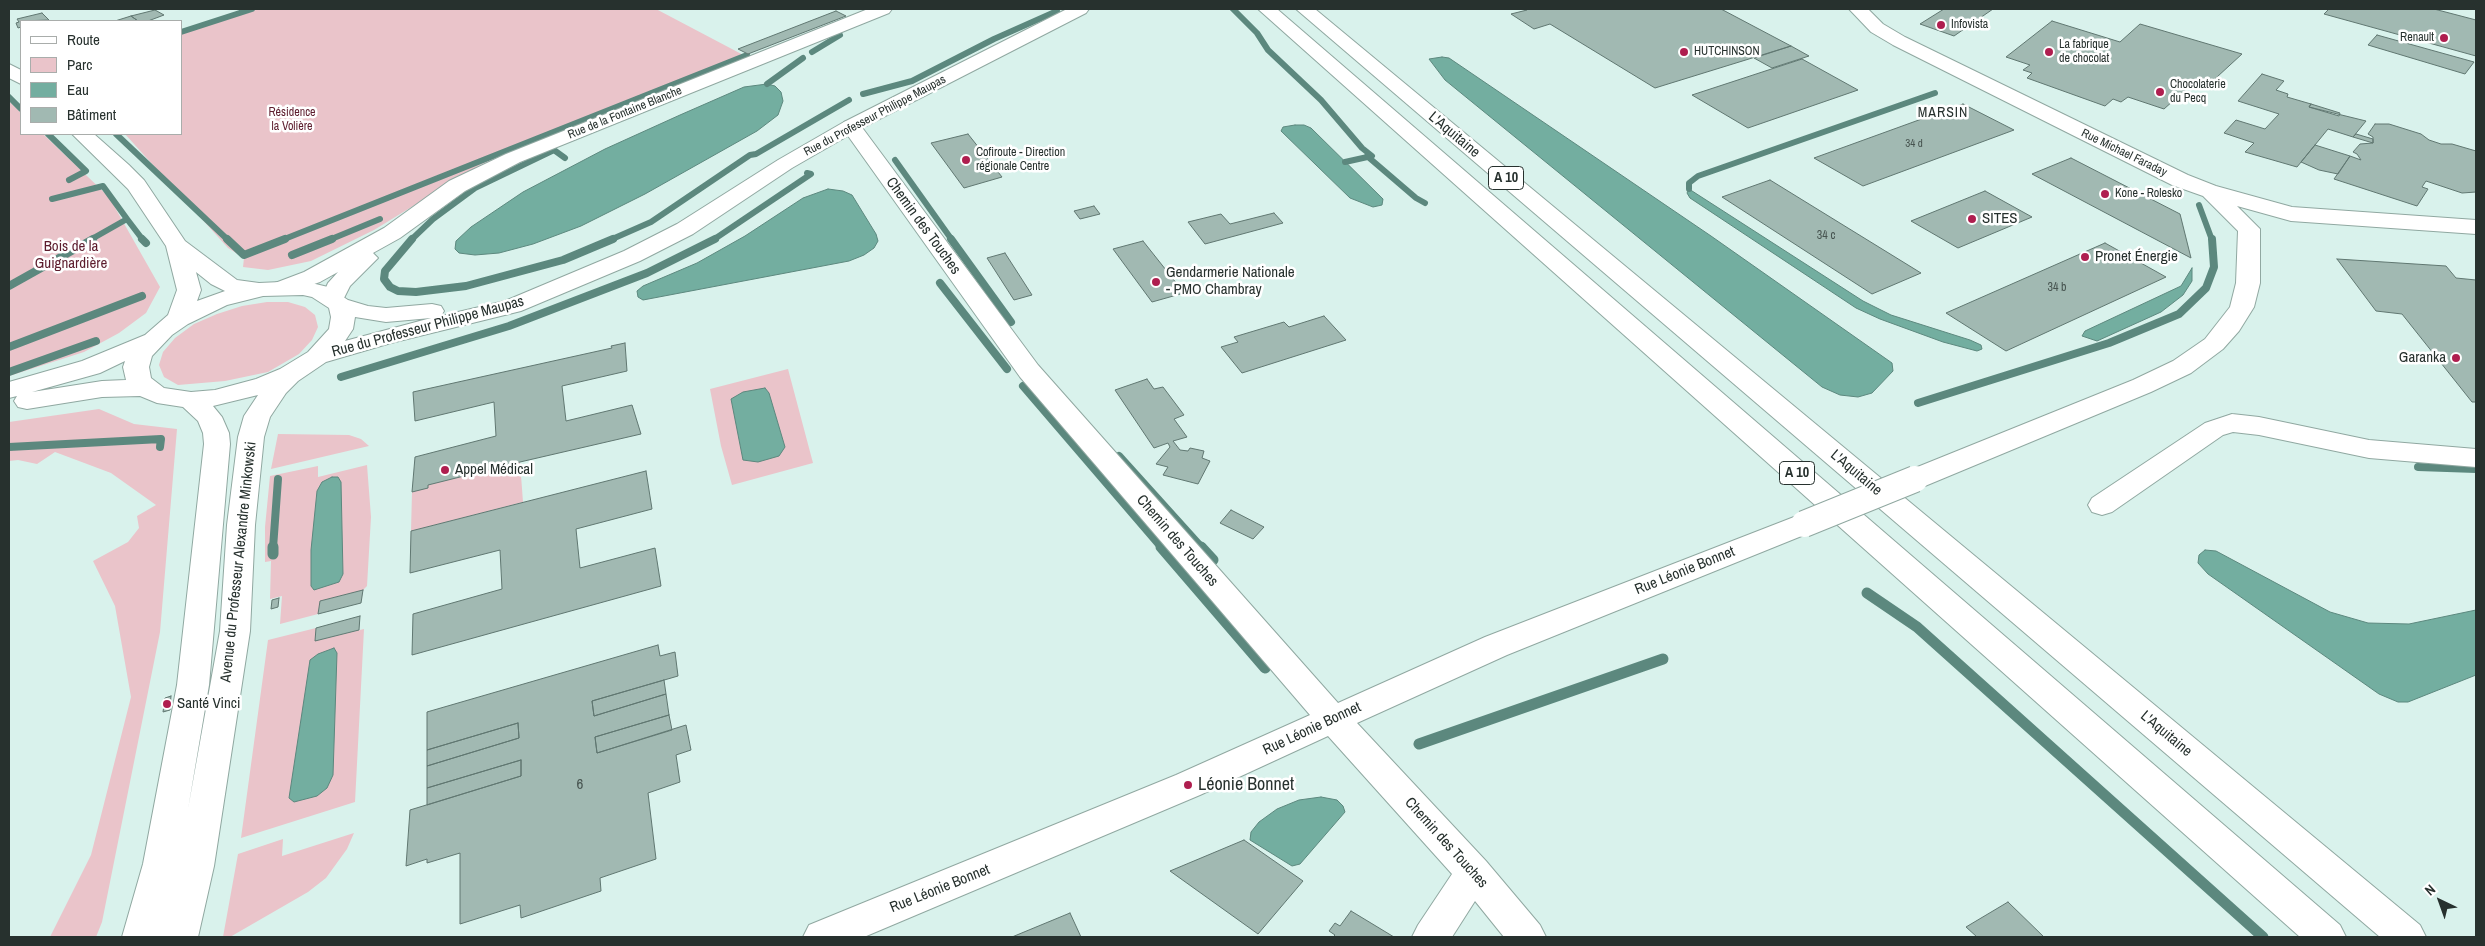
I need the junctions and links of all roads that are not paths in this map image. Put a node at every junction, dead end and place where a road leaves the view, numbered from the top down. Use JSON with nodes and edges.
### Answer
{"nodes":[{"id":1,"x":1080,"y":9,"type":"edge"},
{"id":2,"x":1267,"y":9,"type":"edge"},
{"id":3,"x":1305,"y":9,"type":"edge"},
{"id":4,"x":1858,"y":9,"type":"edge"},
{"id":5,"x":869,"y":11,"type":"edge"},
{"id":6,"x":9,"y":70,"type":"edge"},
{"id":7,"x":20,"y":77,"type":"edge"},
{"id":8,"x":850,"y":126,"type":"junction"},
{"id":9,"x":83,"y":135,"type":"edge"},
{"id":10,"x":2208,"y":191,"type":"junction"},
{"id":11,"x":2292,"y":214,"type":"junction"},
{"id":12,"x":2476,"y":227,"type":"edge"},
{"id":13,"x":2249,"y":229,"type":"junction"},
{"id":14,"x":392,"y":233,"type":"junction"},
{"id":15,"x":177,"y":246,"type":"junction"},
{"id":16,"x":594,"y":272,"type":"junction"},
{"id":17,"x":273,"y":288,"type":"junction"},
{"id":18,"x":336,"y":302,"type":"junction"},
{"id":19,"x":179,"y":319,"type":"junction"},
{"id":20,"x":150,"y":341,"type":"junction"},
{"id":21,"x":317,"y":357,"type":"junction"},
{"id":22,"x":288,"y":375,"type":"junction"},
{"id":23,"x":145,"y":388,"type":"junction"},
{"id":24,"x":9,"y":390,"type":"edge"},
{"id":25,"x":191,"y":400,"type":"junction"},
{"id":26,"x":9,"y":405,"type":"edge"},
{"id":27,"x":2476,"y":458,"type":"edge"},
{"id":28,"x":2102,"y":505,"type":"dead end"},
{"id":29,"x":1333,"y":719,"type":"junction"},
{"id":30,"x":1473,"y":872,"type":"junction"},
{"id":31,"x":141,"y":937,"type":"edge"},
{"id":32,"x":179,"y":937,"type":"edge"},
{"id":33,"x":822,"y":937,"type":"edge"},
{"id":34,"x":1431,"y":937,"type":"edge"},
{"id":35,"x":1527,"y":937,"type":"edge"},
{"id":36,"x":2327,"y":937,"type":"edge"},
{"id":37,"x":2407,"y":937,"type":"edge"}],
"edges":[{"from":1,"to":8,"type":"main road","name":"Rue du Professeur Philippe Maupas"},
{"from":2,"to":36,"type":"main road","name":"L'Aquitaine","number":"A 10"},
{"from":3,"to":37,"type":"main road","name":"L'Aquitaine","number":"A 10"},
{"from":4,"to":10,"type":"main road","name":"Rue Michael Faraday"},
{"from":5,"to":14,"type":"main road","name":"Rue de la Fontaine Blanche"},
{"from":6,"to":7,"type":"main road"},
{"from":8,"to":16,"type":"main road","name":"Rue du Professeur Philippe Maupas"},
{"from":8,"to":29,"type":"main road","name":"Chemin des Touches"},
{"from":9,"to":15,"type":"main road"},
{"from":10,"to":11,"type":"main road","name":"Rue Michael Faraday"},
{"from":10,"to":13,"type":"main road"},
{"from":11,"to":12,"type":"main road","name":"Rue Michael Faraday"},
{"from":11,"to":13,"type":"main road"},
{"from":13,"to":29,"type":"main road","name":"Rue Léonie Bonnet","bridge":true},
{"from":14,"to":17,"type":"main road","name":"Rue de la Fontaine Blanche"},
{"from":14,"to":18,"type":"main road","name":"Rue de la Fontaine Blanche"},
{"from":15,"to":17,"type":"main road"},
{"from":15,"to":19,"type":"main road"},
{"from":16,"to":18,"type":"main road","name":"Rue du Professeur Philippe Maupas"},
{"from":16,"to":21,"type":"main road","name":"Rue du Professeur Philippe Maupas"},
{"from":17,"to":18,"type":"main road","name":"Rue du Professeur Philippe Maupas"},
{"from":17,"to":19,"type":"main road"},
{"from":18,"to":21,"type":"main road"},
{"from":19,"to":20,"type":"main road"},
{"from":20,"to":23,"type":"main road"},
{"from":20,"to":24,"type":"main road"},
{"from":21,"to":22,"type":"main road"},
{"from":22,"to":25,"type":"main road"},
{"from":22,"to":32,"type":"main road","name":"Avenue du Professeur Alexandre Minkowski"},
{"from":23,"to":25,"type":"main road"},
{"from":23,"to":26,"type":"main road"},
{"from":25,"to":31,"type":"main road"},
{"from":27,"to":28,"type":"main road"},
{"from":29,"to":30,"type":"main road","name":"Chemin des Touches"},
{"from":29,"to":33,"type":"main road","name":"Rue Léonie Bonnet"},
{"from":30,"to":34,"type":"main road"},
{"from":30,"to":35,"type":"main road","name":"Chemin des Touches"}]}
